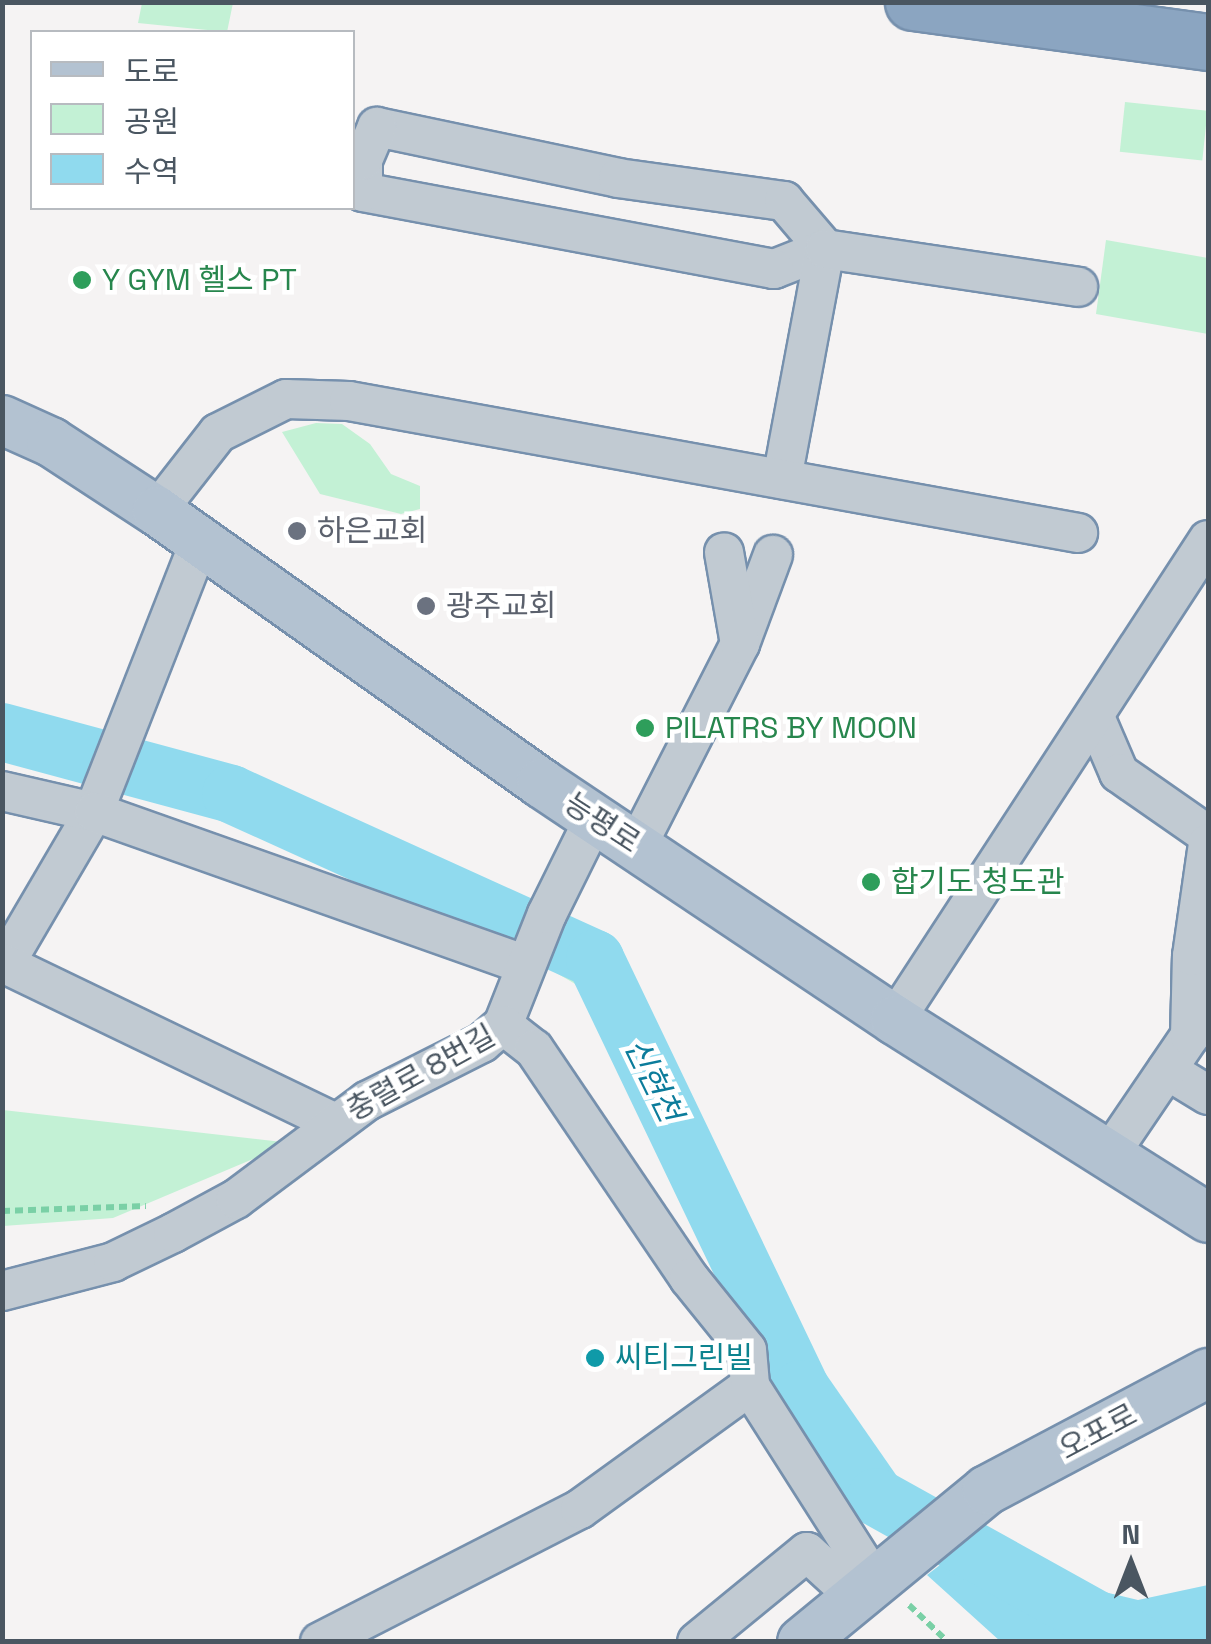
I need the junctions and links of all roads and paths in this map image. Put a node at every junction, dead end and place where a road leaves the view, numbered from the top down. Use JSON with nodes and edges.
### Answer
{"nodes":[{"id":1,"x":913,"y":2,"type":"edge"},
{"id":2,"x":1208,"y":42,"type":"edge"},
{"id":3,"x":358,"y":191,"type":"edge"},
{"id":4,"x":825,"y":249,"type":"junction"},
{"id":5,"x":1078,"y":287,"type":"dead end"},
{"id":6,"x":2,"y":420,"type":"edge"},
{"id":7,"x":782,"y":480,"type":"junction"},
{"id":8,"x":157,"y":511,"type":"junction"},
{"id":9,"x":1078,"y":532,"type":"dead end"},
{"id":10,"x":1208,"y":540,"type":"edge"},
{"id":11,"x":198,"y":546,"type":"junction"},
{"id":12,"x":724,"y":552,"type":"dead end"},
{"id":13,"x":772,"y":555,"type":"dead end"},
{"id":14,"x":740,"y":644,"type":"junction"},
{"id":15,"x":1096,"y":717,"type":"junction"},
{"id":16,"x":2,"y":791,"type":"edge"},
{"id":17,"x":97,"y":802,"type":"junction"},
{"id":18,"x":594,"y":819,"type":"junction"},
{"id":19,"x":1208,"y":835,"type":"edge"},
{"id":20,"x":1208,"y":842,"type":"edge"},
{"id":21,"x":637,"y":846,"type":"junction"},
{"id":22,"x":528,"y":960,"type":"junction"},
{"id":23,"x":895,"y":1020,"type":"junction"},
{"id":24,"x":503,"y":1025,"type":"junction"},
{"id":25,"x":1167,"y":1070,"type":"junction"},
{"id":26,"x":1208,"y":1095,"type":"edge"},
{"id":27,"x":333,"y":1122,"type":"junction"},
{"id":28,"x":1109,"y":1155,"type":"junction"},
{"id":29,"x":151,"y":1206,"type":"dead end"},
{"id":30,"x":2,"y":1211,"type":"edge"},
{"id":31,"x":1208,"y":1218,"type":"edge"},
{"id":32,"x":2,"y":1291,"type":"edge"},
{"id":33,"x":1208,"y":1373,"type":"edge"},
{"id":34,"x":750,"y":1386,"type":"junction"},
{"id":35,"x":875,"y":1590,"type":"junction"},
{"id":36,"x":320,"y":1642,"type":"edge"},
{"id":37,"x":697,"y":1642,"type":"edge"},
{"id":38,"x":802,"y":1642,"type":"edge"},
{"id":39,"x":948,"y":1642,"type":"edge"}],
"edges":[{"from":1,"to":2,"type":"highway"},
{"from":3,"to":4,"type":"street"},
{"from":3,"to":4,"type":"street"},
{"from":4,"to":5,"type":"street"},
{"from":4,"to":7,"type":"street"},
{"from":6,"to":8,"type":"main road","name":"능평로"},
{"from":7,"to":8,"type":"street"},
{"from":7,"to":9,"type":"street"},
{"from":8,"to":11,"type":"main road","name":"능평로"},
{"from":10,"to":15,"type":"street"},
{"from":11,"to":17,"type":"street"},
{"from":11,"to":18,"type":"main road","name":"능평로"},
{"from":12,"to":14,"type":"street"},
{"from":13,"to":14,"type":"street"},
{"from":14,"to":21,"type":"street"},
{"from":15,"to":19,"type":"street"},
{"from":15,"to":23,"type":"street"},
{"from":16,"to":17,"type":"street"},
{"from":17,"to":22,"type":"street"},
{"from":17,"to":27,"type":"street"},
{"from":18,"to":21,"type":"main road","name":"능평로"},
{"from":18,"to":22,"type":"street"},
{"from":20,"to":25,"type":"street"},
{"from":21,"to":23,"type":"main road","name":"능평로"},
{"from":22,"to":24,"type":"street"},
{"from":23,"to":28,"type":"main road","name":"능평로"},
{"from":24,"to":27,"type":"street","name":"충렬로 8번길"},
{"from":24,"to":34,"type":"street","name":"충렬로 8번길"},
{"from":25,"to":26,"type":"street"},
{"from":25,"to":28,"type":"street"},
{"from":27,"to":32,"type":"street","name":"충렬로 8번길"},
{"from":28,"to":31,"type":"main road","name":"능평로"},
{"from":29,"to":30,"type":"path"},
{"from":33,"to":35,"type":"main road","name":"오포로"},
{"from":34,"to":35,"type":"street","name":"충렬로 8번길"},
{"from":34,"to":36,"type":"street"},
{"from":35,"to":37,"type":"street"},
{"from":35,"to":38,"type":"main road","name":"오포로"},
{"from":35,"to":39,"type":"path"}]}
